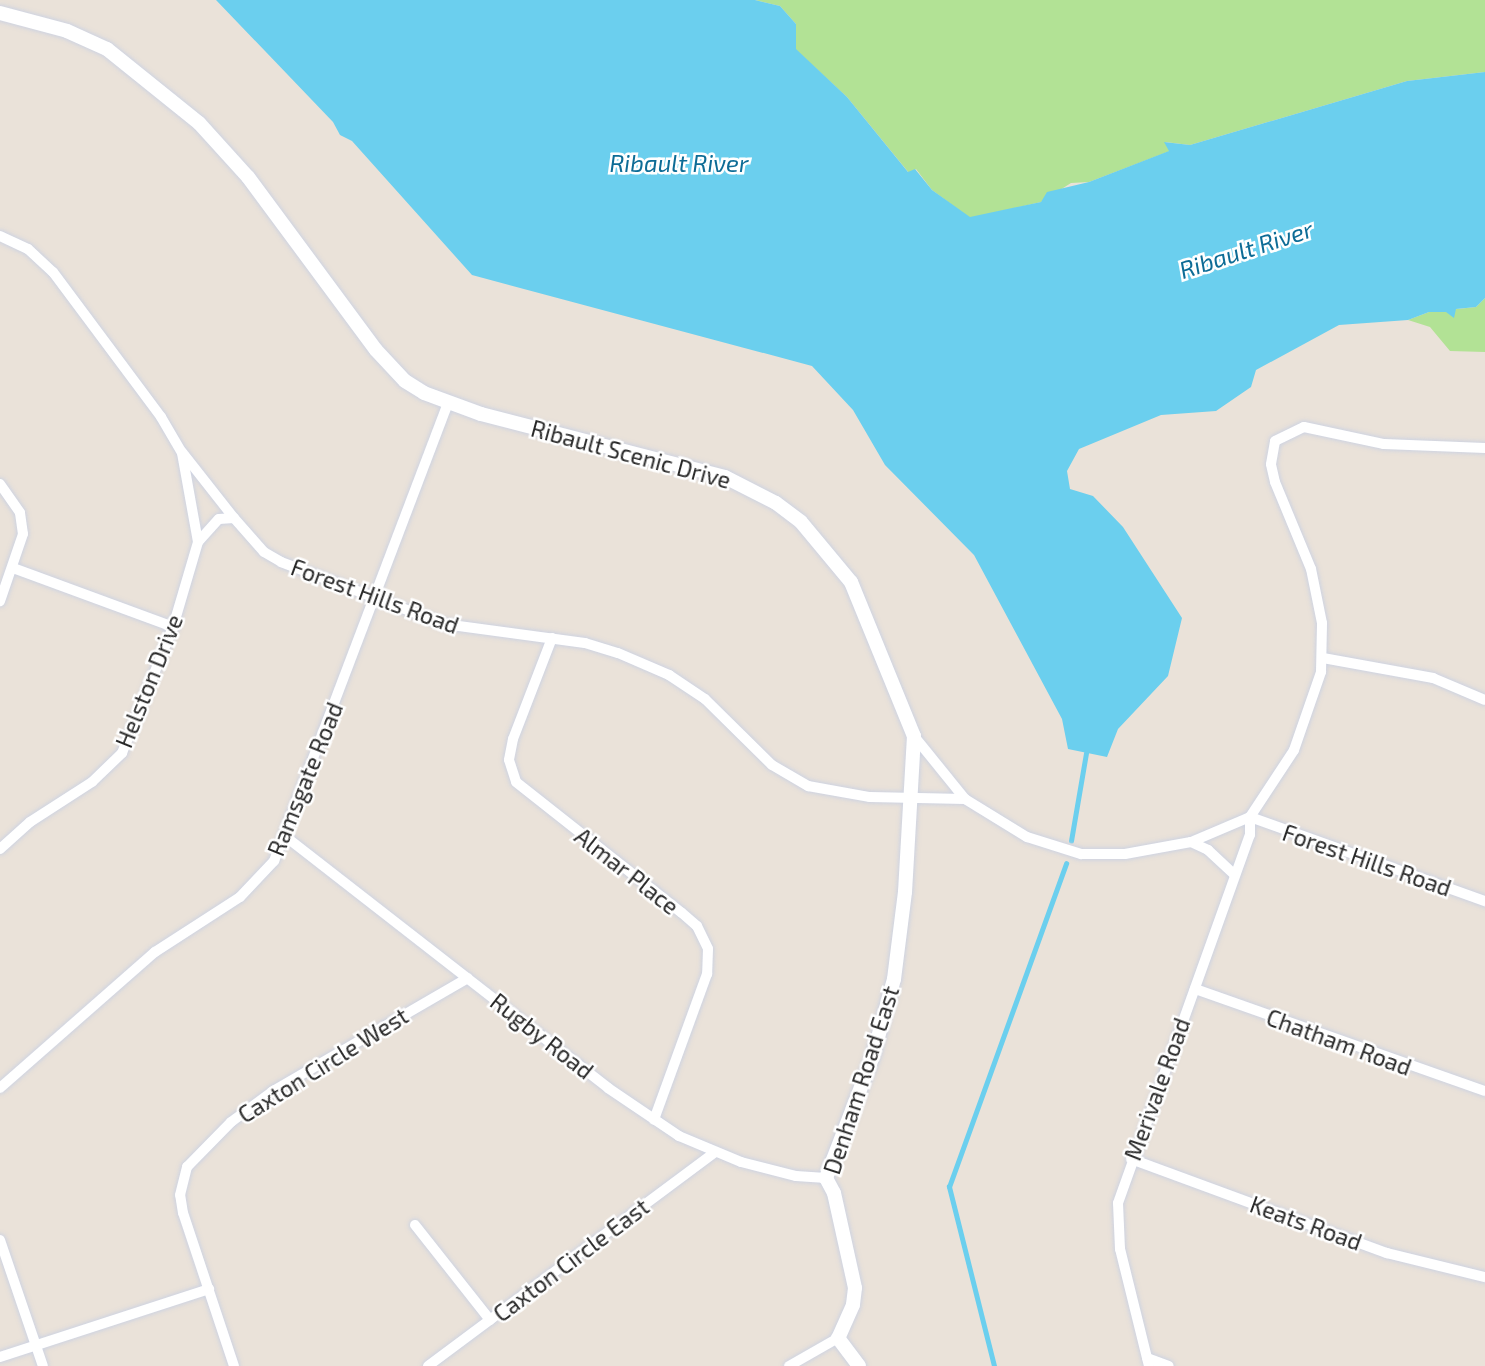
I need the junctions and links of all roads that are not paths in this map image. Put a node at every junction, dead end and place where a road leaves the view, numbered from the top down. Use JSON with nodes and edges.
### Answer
{"nodes":[{"id":1,"x":0,"y":13,"type":"edge"},
{"id":2,"x":0,"y":236,"type":"edge"},
{"id":3,"x":448,"y":404,"type":"junction"},
{"id":4,"x":1485,"y":448,"type":"edge"},
{"id":5,"x":181,"y":451,"type":"junction"},
{"id":6,"x":0,"y":484,"type":"edge"},
{"id":7,"x":234,"y":518,"type":"junction"},
{"id":8,"x":198,"y":542,"type":"junction"},
{"id":9,"x":13,"y":568,"type":"junction"},
{"id":10,"x":373,"y":598,"type":"junction"},
{"id":11,"x":0,"y":601,"type":"edge"},
{"id":12,"x":173,"y":626,"type":"junction"},
{"id":13,"x":552,"y":638,"type":"junction"},
{"id":14,"x":1322,"y":658,"type":"junction"},
{"id":15,"x":1485,"y":700,"type":"edge"},
{"id":16,"x":914,"y":736,"type":"junction"},
{"id":17,"x":965,"y":799,"type":"junction"},
{"id":18,"x":912,"y":800,"type":"junction"},
{"id":19,"x":1250,"y":817,"type":"junction"},
{"id":20,"x":286,"y":837,"type":"junction"},
{"id":21,"x":1191,"y":842,"type":"junction"},
{"id":22,"x":0,"y":849,"type":"edge"},
{"id":23,"x":1234,"y":874,"type":"junction"},
{"id":24,"x":1485,"y":901,"type":"edge"},
{"id":25,"x":468,"y":978,"type":"junction"},
{"id":26,"x":1195,"y":989,"type":"junction"},
{"id":27,"x":0,"y":1088,"type":"edge"},
{"id":28,"x":1485,"y":1091,"type":"edge"},
{"id":29,"x":654,"y":1119,"type":"junction"},
{"id":30,"x":713,"y":1153,"type":"junction"},
{"id":31,"x":1131,"y":1159,"type":"junction"},
{"id":32,"x":825,"y":1178,"type":"junction"},
{"id":33,"x":415,"y":1224,"type":"dead end"},
{"id":34,"x":0,"y":1240,"type":"edge"},
{"id":35,"x":1485,"y":1277,"type":"edge"},
{"id":36,"x":209,"y":1289,"type":"junction"},
{"id":37,"x":490,"y":1320,"type":"junction"},
{"id":38,"x":838,"y":1338,"type":"junction"},
{"id":39,"x":36,"y":1346,"type":"junction"},
{"id":40,"x":0,"y":1357,"type":"edge"},
{"id":41,"x":1148,"y":1362,"type":"edge"},
{"id":42,"x":43,"y":1366,"type":"edge"},
{"id":43,"x":234,"y":1366,"type":"edge"},
{"id":44,"x":428,"y":1366,"type":"edge"},
{"id":45,"x":789,"y":1366,"type":"edge"},
{"id":46,"x":859,"y":1366,"type":"edge"},
{"id":47,"x":1169,"y":1366,"type":"edge"}],
"edges":[{"from":1,"to":3,"type":"street","name":"Ribault Scenic Drive"},
{"from":2,"to":5,"type":"street"},
{"from":3,"to":10,"type":"street","name":"Ramsgate Road"},
{"from":3,"to":16,"type":"street","name":"Ribault Scenic Drive"},
{"from":4,"to":14,"type":"street"},
{"from":5,"to":7,"type":"street","name":"Forest Hills Road"},
{"from":5,"to":8,"type":"street"},
{"from":6,"to":9,"type":"street"},
{"from":7,"to":8,"type":"street"},
{"from":7,"to":10,"type":"street","name":"Forest Hills Road"},
{"from":8,"to":12,"type":"street","name":"Helston Drive"},
{"from":9,"to":11,"type":"street"},
{"from":9,"to":12,"type":"street"},
{"from":10,"to":13,"type":"street","name":"Forest Hills Road"},
{"from":10,"to":20,"type":"street","name":"Ramsgate Road"},
{"from":12,"to":22,"type":"street","name":"Helston Drive"},
{"from":13,"to":18,"type":"street","name":"Forest Hills Road"},
{"from":13,"to":29,"type":"street","name":"Almar Place"},
{"from":14,"to":15,"type":"street"},
{"from":14,"to":19,"type":"street"},
{"from":16,"to":17,"type":"street"},
{"from":16,"to":18,"type":"street","name":"Ribault Scenic Drive"},
{"from":17,"to":18,"type":"street"},
{"from":17,"to":21,"type":"street"},
{"from":18,"to":32,"type":"street","name":"Denham Road East"},
{"from":19,"to":21,"type":"street"},
{"from":19,"to":23,"type":"street","name":"Merivale Road"},
{"from":19,"to":24,"type":"street","name":"Forest Hills Road"},
{"from":20,"to":25,"type":"street","name":"Rugby Road"},
{"from":20,"to":27,"type":"street","name":"Ramsgate Road"},
{"from":21,"to":23,"type":"street"},
{"from":23,"to":26,"type":"street","name":"Merivale Road"},
{"from":25,"to":29,"type":"street","name":"Rugby Road"},
{"from":25,"to":36,"type":"street","name":"Caxton Circle West"},
{"from":26,"to":28,"type":"street","name":"Chatham Road"},
{"from":26,"to":31,"type":"street","name":"Merivale Road"},
{"from":29,"to":30,"type":"street","name":"Rugby Road"},
{"from":30,"to":32,"type":"street","name":"Rugby Road"},
{"from":30,"to":37,"type":"street","name":"Caxton Circle East"},
{"from":31,"to":35,"type":"street","name":"Keats Road"},
{"from":31,"to":41,"type":"street","name":"Merivale Road"},
{"from":32,"to":38,"type":"street","name":"Denham Road East"},
{"from":33,"to":37,"type":"street"},
{"from":34,"to":39,"type":"street"},
{"from":36,"to":39,"type":"street"},
{"from":36,"to":43,"type":"street","name":"Caxton Circle West"},
{"from":37,"to":44,"type":"street","name":"Caxton Circle East"},
{"from":38,"to":45,"type":"street"},
{"from":38,"to":46,"type":"street"},
{"from":39,"to":40,"type":"street"},
{"from":39,"to":42,"type":"street"},
{"from":41,"to":47,"type":"street"}]}
